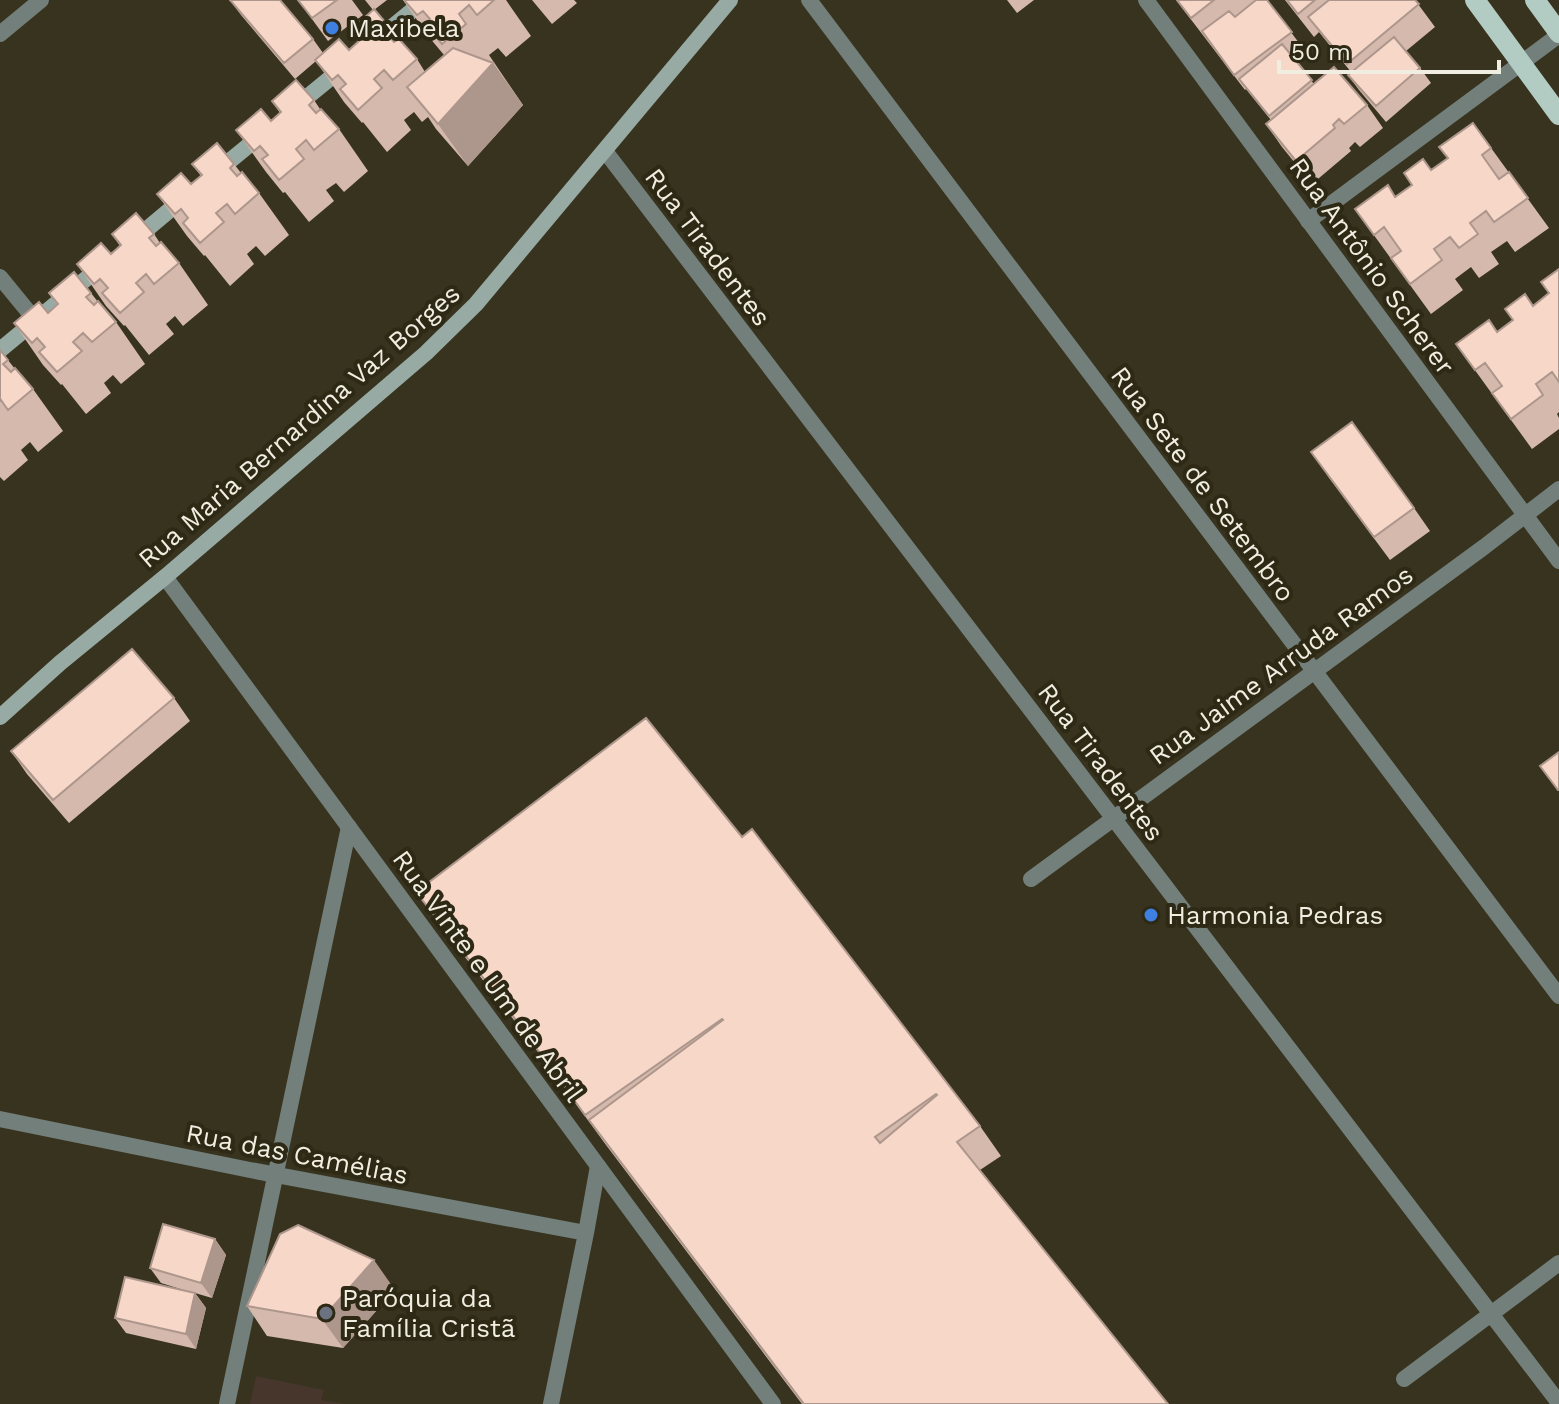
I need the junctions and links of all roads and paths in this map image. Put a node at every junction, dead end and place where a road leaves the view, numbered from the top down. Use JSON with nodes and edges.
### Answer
{"nodes":[{"id":1,"x":41,"y":0,"type":"edge"},
{"id":2,"x":425,"y":0,"type":"edge"},
{"id":3,"x":730,"y":0,"type":"edge"},
{"id":4,"x":809,"y":0,"type":"edge"},
{"id":5,"x":1146,"y":0,"type":"edge"},
{"id":6,"x":1475,"y":0,"type":"edge"},
{"id":7,"x":1535,"y":0,"type":"edge"},
{"id":8,"x":0,"y":34,"type":"edge"},
{"id":9,"x":1559,"y":34,"type":"edge"},
{"id":10,"x":1522,"y":63,"type":"junction"},
{"id":11,"x":1559,"y":115,"type":"edge"},
{"id":12,"x":605,"y":151,"type":"junction"},
{"id":13,"x":1308,"y":221,"type":"junction"},
{"id":14,"x":0,"y":277,"type":"edge"},
{"id":15,"x":36,"y":321,"type":"junction"},
{"id":16,"x":0,"y":350,"type":"edge"},
{"id":17,"x":1559,"y":489,"type":"edge"},
{"id":18,"x":1524,"y":514,"type":"junction"},
{"id":19,"x":1559,"y":561,"type":"edge"},
{"id":20,"x":165,"y":577,"type":"junction"},
{"id":21,"x":1313,"y":671,"type":"junction"},
{"id":22,"x":0,"y":717,"type":"edge"},
{"id":23,"x":1113,"y":818,"type":"junction"},
{"id":24,"x":349,"y":827,"type":"junction"},
{"id":25,"x":1031,"y":879,"type":"dead end"},
{"id":26,"x":1559,"y":996,"type":"edge"},
{"id":27,"x":0,"y":1119,"type":"edge"},
{"id":28,"x":598,"y":1166,"type":"junction"},
{"id":29,"x":276,"y":1174,"type":"junction"},
{"id":30,"x":586,"y":1233,"type":"junction"},
{"id":31,"x":1559,"y":1263,"type":"edge"},
{"id":32,"x":1491,"y":1314,"type":"junction"},
{"id":33,"x":1404,"y":1379,"type":"dead end"},
{"id":34,"x":1559,"y":1403,"type":"edge"},
{"id":35,"x":227,"y":1404,"type":"edge"},
{"id":36,"x":551,"y":1404,"type":"edge"},
{"id":37,"x":773,"y":1404,"type":"edge"}],
"edges":[{"from":1,"to":8,"type":"street"},
{"from":2,"to":15,"type":"main road"},
{"from":3,"to":12,"type":"main road","name":"Rua Maria Bernardina Vaz Borges"},
{"from":4,"to":21,"type":"street","name":"Rua Sete de Setembro"},
{"from":5,"to":13,"type":"street","name":"Rua Antônio Scherer"},
{"from":6,"to":10,"type":"main road"},
{"from":7,"to":9,"type":"main road"},
{"from":9,"to":10,"type":"street"},
{"from":10,"to":11,"type":"main road"},
{"from":10,"to":13,"type":"street"},
{"from":12,"to":20,"type":"main road","name":"Rua Maria Bernardina Vaz Borges"},
{"from":12,"to":23,"type":"street","name":"Rua Tiradentes"},
{"from":13,"to":18,"type":"street","name":"Rua Antônio Scherer"},
{"from":14,"to":15,"type":"street"},
{"from":15,"to":16,"type":"main road"},
{"from":17,"to":18,"type":"street","name":"Rua Jaime Arruda Ramos"},
{"from":18,"to":19,"type":"street","name":"Rua Antônio Scherer"},
{"from":18,"to":21,"type":"street","name":"Rua Jaime Arruda Ramos"},
{"from":20,"to":22,"type":"main road","name":"Rua Maria Bernardina Vaz Borges"},
{"from":20,"to":24,"type":"street","name":"Rua Vinte e Um de Abril"},
{"from":21,"to":23,"type":"street","name":"Rua Jaime Arruda Ramos"},
{"from":21,"to":26,"type":"street","name":"Rua Sete de Setembro"},
{"from":23,"to":25,"type":"street","name":"Rua Jaime Arruda Ramos"},
{"from":23,"to":32,"type":"street","name":"Rua Tiradentes"},
{"from":24,"to":28,"type":"street","name":"Rua Vinte e Um de Abril"},
{"from":24,"to":29,"type":"street"},
{"from":27,"to":29,"type":"street","name":"Rua das Camélias"},
{"from":28,"to":30,"type":"street"},
{"from":28,"to":37,"type":"street","name":"Rua Vinte e Um de Abril"},
{"from":29,"to":30,"type":"street","name":"Rua das Camélias"},
{"from":29,"to":35,"type":"street"},
{"from":30,"to":36,"type":"street"},
{"from":31,"to":32,"type":"street"},
{"from":32,"to":33,"type":"street"},
{"from":32,"to":34,"type":"street","name":"Rua Tiradentes"}]}
